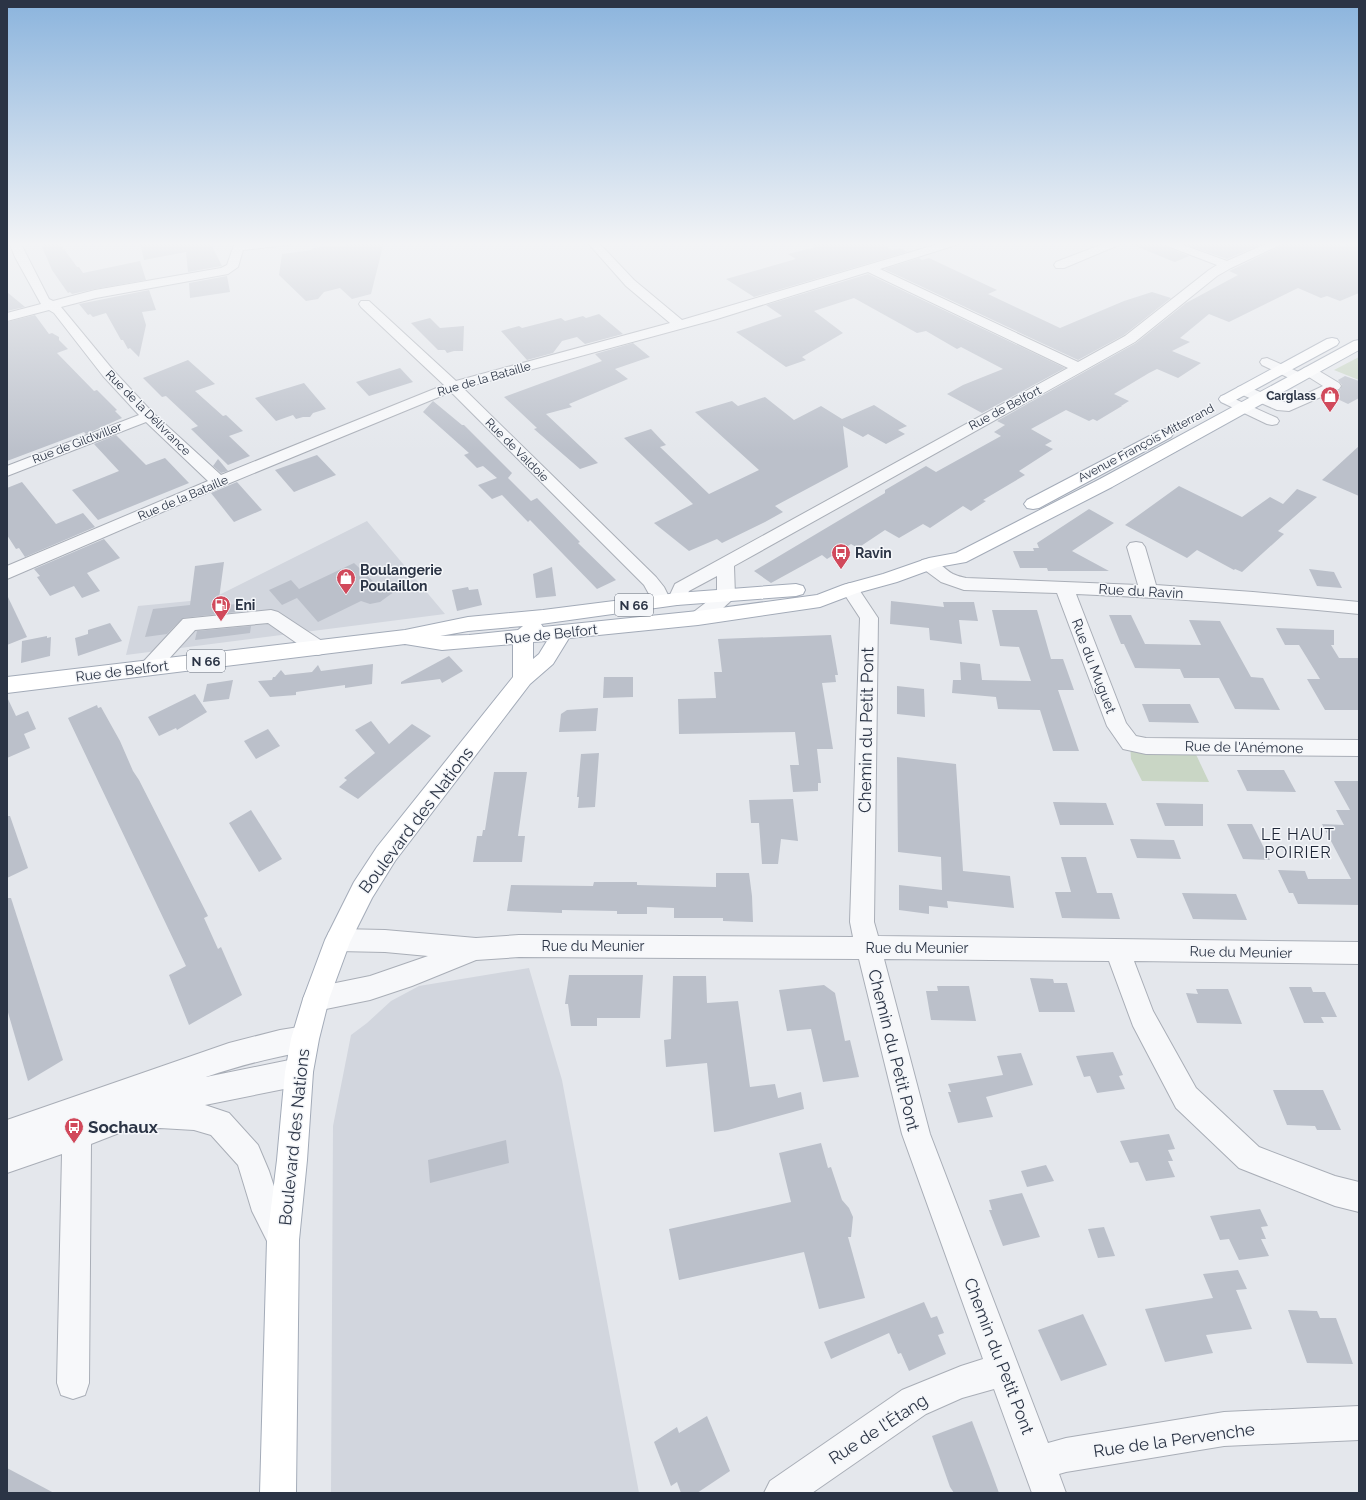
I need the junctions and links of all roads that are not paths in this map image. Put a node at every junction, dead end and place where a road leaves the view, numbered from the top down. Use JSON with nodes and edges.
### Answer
{"nodes":[{"id":1,"x":27,"y":312,"type":"edge"},
{"id":2,"x":60,"y":312,"type":"edge"},
{"id":3,"x":374,"y":312,"type":"edge"},
{"id":4,"x":664,"y":312,"type":"edge"},
{"id":5,"x":724,"y":312,"type":"edge"},
{"id":6,"x":962,"y":312,"type":"edge"},
{"id":7,"x":1164,"y":312,"type":"edge"},
{"id":8,"x":7,"y":318,"type":"edge"},
{"id":9,"x":680,"y":325,"type":"junction"},
{"id":10,"x":1353,"y":335,"type":"edge"},
{"id":11,"x":1273,"y":366,"type":"junction"},
{"id":12,"x":1080,"y":368,"type":"junction"},
{"id":13,"x":1303,"y":374,"type":"junction"},
{"id":14,"x":453,"y":386,"type":"junction"},
{"id":15,"x":1243,"y":390,"type":"junction"},
{"id":16,"x":1260,"y":398,"type":"junction"},
{"id":17,"x":1220,"y":403,"type":"joint"},
{"id":18,"x":1243,"y":408,"type":"junction"},
{"id":19,"x":148,"y":416,"type":"junction"},
{"id":20,"x":1195,"y":417,"type":"dead end"},
{"id":21,"x":1272,"y":421,"type":"dead end"},
{"id":22,"x":7,"y":471,"type":"edge"},
{"id":23,"x":219,"y":482,"type":"junction"},
{"id":24,"x":1136,"y":547,"type":"dead end"},
{"id":25,"x":932,"y":563,"type":"junction"},
{"id":26,"x":725,"y":564,"type":"junction"},
{"id":27,"x":7,"y":573,"type":"edge"},
{"id":28,"x":1064,"y":587,"type":"junction"},
{"id":29,"x":850,"y":589,"type":"junction"},
{"id":30,"x":1149,"y":590,"type":"junction"},
{"id":31,"x":726,"y":596,"type":"junction"},
{"id":32,"x":669,"y":600,"type":"junction"},
{"id":33,"x":1359,"y":608,"type":"edge"},
{"id":34,"x":543,"y":617,"type":"junction"},
{"id":35,"x":698,"y":618,"type":"junction"},
{"id":36,"x":562,"y":633,"type":"junction"},
{"id":37,"x":523,"y":637,"type":"junction"},
{"id":38,"x":405,"y":638,"type":"junction"},
{"id":39,"x":318,"y":648,"type":"junction"},
{"id":40,"x":150,"y":667,"type":"junction"},
{"id":41,"x":523,"y":679,"type":"junction"},
{"id":42,"x":7,"y":685,"type":"edge"},
{"id":43,"x":1130,"y":743,"type":"joint"},
{"id":44,"x":1359,"y":748,"type":"edge"},
{"id":45,"x":338,"y":940,"type":"junction"},
{"id":46,"x":868,"y":948,"type":"junction"},
{"id":47,"x":476,"y":949,"type":"junction"},
{"id":48,"x":1117,"y":950,"type":"junction"},
{"id":49,"x":1359,"y":953,"type":"edge"},
{"id":50,"x":316,"y":999,"type":"junction"},
{"id":51,"x":305,"y":1039,"type":"junction"},
{"id":52,"x":299,"y":1072,"type":"junction"},
{"id":53,"x":113,"y":1122,"type":"junction"},
{"id":54,"x":7,"y":1134,"type":"edge"},
{"id":55,"x":77,"y":1134,"type":"junction"},
{"id":56,"x":7,"y":1159,"type":"edge"},
{"id":57,"x":1359,"y":1197,"type":"edge"},
{"id":58,"x":283,"y":1240,"type":"junction"},
{"id":59,"x":1004,"y":1370,"type":"junction"},
{"id":60,"x":73,"y":1383,"type":"dead end"},
{"id":61,"x":1359,"y":1423,"type":"edge"},
{"id":62,"x":1044,"y":1478,"type":"edge"},
{"id":63,"x":278,"y":1493,"type":"edge"},
{"id":64,"x":782,"y":1493,"type":"edge"}],
"edges":[{"from":1,"to":8,"type":"street"},
{"from":2,"to":19,"type":"street","name":"Rue de la Délivrance"},
{"from":3,"to":14,"type":"street","name":"Rue de Valdoie"},
{"from":4,"to":9,"type":"street"},
{"from":5,"to":9,"type":"street","name":"Rue de la Bataille"},
{"from":6,"to":12,"type":"street"},
{"from":7,"to":12,"type":"street","name":"Rue de Belfort"},
{"from":9,"to":14,"type":"street","name":"Rue de la Bataille"},
{"from":10,"to":11,"type":"main road","name":"Avenue François Mitterrand"},
{"from":10,"to":13,"type":"main road","name":"Avenue François Mitterrand"},
{"from":11,"to":13,"type":"street"},
{"from":11,"to":15,"type":"main road","name":"Avenue François Mitterrand"},
{"from":12,"to":26,"type":"street","name":"Rue de Belfort"},
{"from":13,"to":16,"type":"main road","name":"Avenue François Mitterrand"},
{"from":13,"to":16,"type":"street"},
{"from":14,"to":23,"type":"street","name":"Rue de la Bataille"},
{"from":14,"to":32,"type":"street","name":"Rue de Valdoie"},
{"from":15,"to":16,"type":"street"},
{"from":15,"to":17,"type":"main road","name":"Avenue François Mitterrand"},
{"from":16,"to":18,"type":"main road","name":"Avenue François Mitterrand"},
{"from":17,"to":18,"type":"street"},
{"from":18,"to":21,"type":"street"},
{"from":18,"to":25,"type":"main road","name":"Avenue François Mitterrand"},
{"from":19,"to":22,"type":"street","name":"Rue de Gildwiller"},
{"from":19,"to":23,"type":"street","name":"Rue de la Délivrance"},
{"from":20,"to":25,"type":"main road","name":"Avenue François Mitterrand"},
{"from":23,"to":27,"type":"street","name":"Rue de la Bataille"},
{"from":24,"to":30,"type":"street"},
{"from":25,"to":28,"type":"street","name":"Rue du Ravin"},
{"from":25,"to":29,"type":"main road","name":"Avenue François Mitterrand"},
{"from":26,"to":31,"type":"street"},
{"from":26,"to":32,"type":"street","name":"Rue de Belfort"},
{"from":28,"to":30,"type":"street","name":"Rue du Ravin"},
{"from":28,"to":43,"type":"street","name":"Rue du Muguet"},
{"from":29,"to":31,"type":"main road","name":"Avenue François Mitterrand"},
{"from":29,"to":35,"type":"main road","name":"Avenue François Mitterrand"},
{"from":29,"to":46,"type":"street","name":"Chemin du Petit Pont"},
{"from":30,"to":33,"type":"street","name":"Rue du Ravin"},
{"from":31,"to":32,"type":"main road","name":"Rue de Belfort","number":"N 66"},
{"from":31,"to":35,"type":"street"},
{"from":32,"to":34,"type":"main road","name":"Rue de Belfort","number":"N 66"},
{"from":34,"to":36,"type":"main road"},
{"from":34,"to":37,"type":"main road"},
{"from":34,"to":38,"type":"main road","name":"Rue de Belfort","number":"N 66"},
{"from":35,"to":36,"type":"main road","name":"Rue de Belfort","number":"N 66"},
{"from":36,"to":37,"type":"main road","name":"Rue de Belfort","number":"N 66"},
{"from":36,"to":41,"type":"main road","name":"Boulevard des Nations"},
{"from":37,"to":38,"type":"main road","name":"Rue de Belfort","number":"N 66"},
{"from":37,"to":41,"type":"main road"},
{"from":38,"to":39,"type":"main road","name":"Rue de Belfort","number":"N 66"},
{"from":39,"to":40,"type":"main road","name":"Rue de Belfort","number":"N 66"},
{"from":39,"to":40,"type":"street"},
{"from":40,"to":42,"type":"main road","name":"Rue de Belfort","number":"N 66"},
{"from":41,"to":45,"type":"main road","name":"Boulevard des Nations"},
{"from":43,"to":44,"type":"street","name":"Rue de l'Anémone"},
{"from":45,"to":47,"type":"street","name":"Rue du Meunier"},
{"from":45,"to":50,"type":"main road","name":"Boulevard des Nations"},
{"from":46,"to":47,"type":"street","name":"Rue du Meunier"},
{"from":46,"to":48,"type":"street","name":"Rue du Meunier"},
{"from":46,"to":59,"type":"street","name":"Chemin du Petit Pont"},
{"from":47,"to":50,"type":"street","name":"Rue du Meunier"},
{"from":48,"to":49,"type":"street","name":"Rue du Meunier"},
{"from":48,"to":57,"type":"street"},
{"from":50,"to":51,"type":"main road","name":"Boulevard des Nations"},
{"from":51,"to":52,"type":"main road","name":"Boulevard des Nations"},
{"from":51,"to":54,"type":"street"},
{"from":52,"to":53,"type":"street"},
{"from":52,"to":58,"type":"main road","name":"Boulevard des Nations"},
{"from":53,"to":55,"type":"street"},
{"from":53,"to":58,"type":"street"},
{"from":55,"to":56,"type":"street"},
{"from":55,"to":60,"type":"street"},
{"from":58,"to":63,"type":"main road","name":"Boulevard des Nations"},
{"from":59,"to":62,"type":"street","name":"Chemin du Petit Pont"},
{"from":59,"to":64,"type":"street","name":"Rue de l'Étang"},
{"from":61,"to":62,"type":"street","name":"Rue de la Pervenche"}]}
